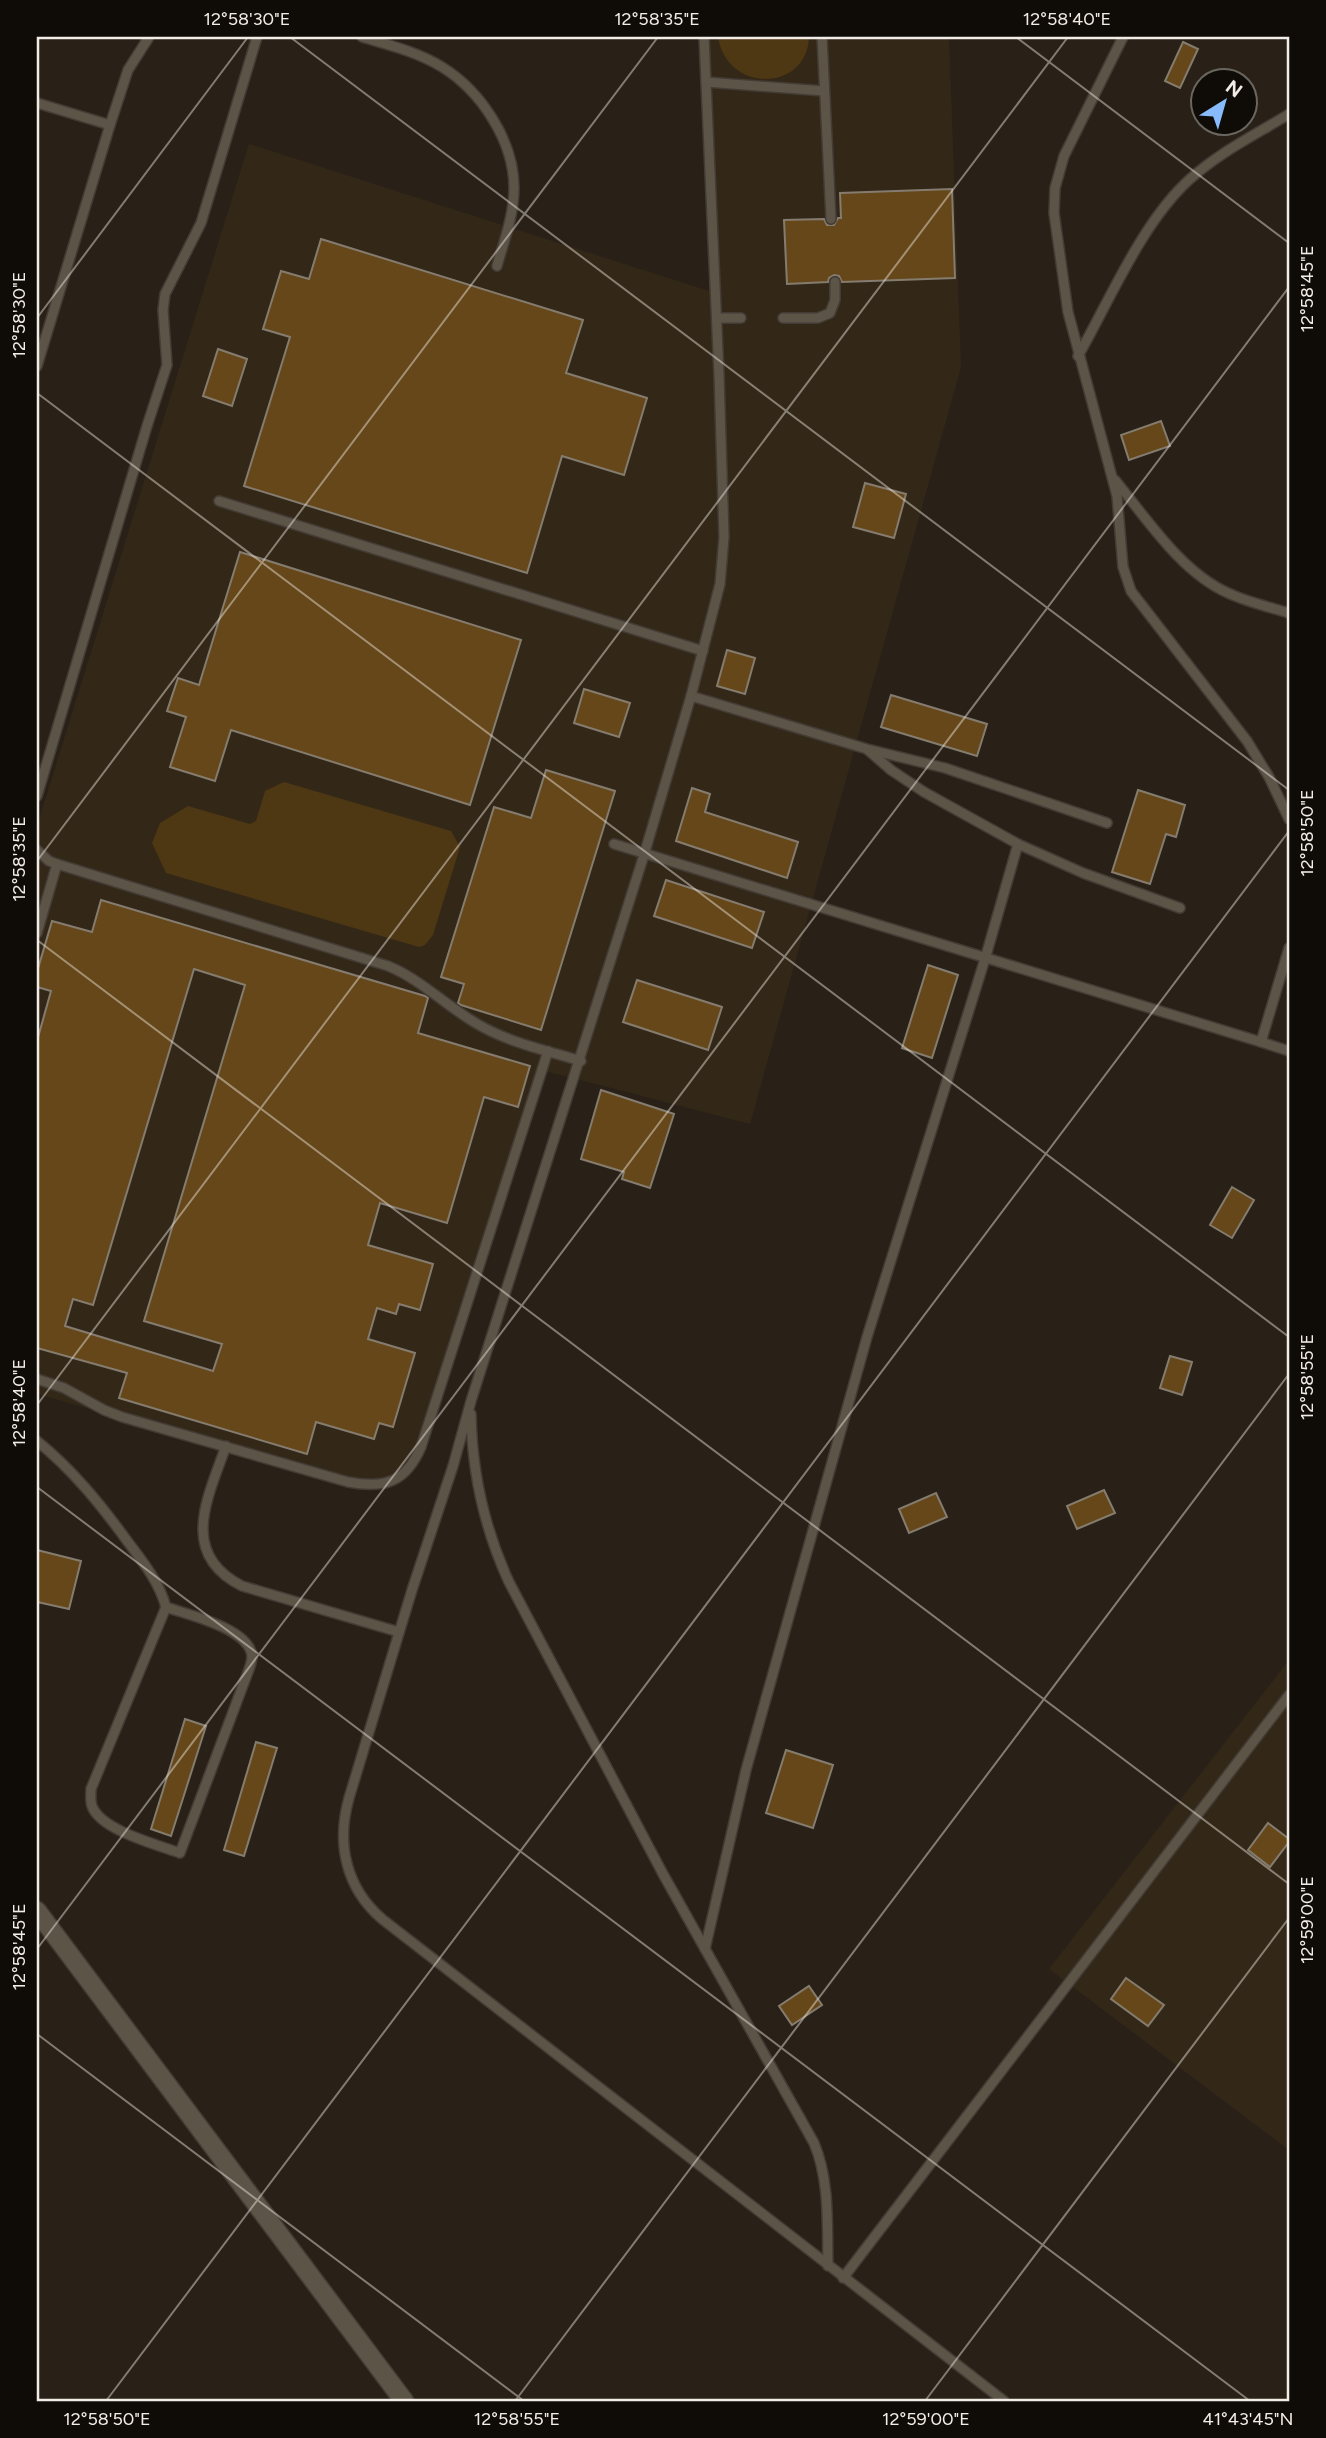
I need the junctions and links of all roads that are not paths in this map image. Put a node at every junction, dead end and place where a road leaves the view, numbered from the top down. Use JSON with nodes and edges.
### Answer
{"nodes":[{"id":1,"x":149,"y":37,"type":"edge"},
{"id":2,"x":257,"y":37,"type":"edge"},
{"id":3,"x":362,"y":37,"type":"edge"},
{"id":4,"x":704,"y":37,"type":"edge"},
{"id":5,"x":822,"y":37,"type":"edge"},
{"id":6,"x":1123,"y":37,"type":"edge"},
{"id":7,"x":706,"y":82,"type":"junction"},
{"id":8,"x":824,"y":91,"type":"junction"},
{"id":9,"x":37,"y":103,"type":"edge"},
{"id":10,"x":1289,"y":114,"type":"edge"},
{"id":11,"x":110,"y":125,"type":"junction"},
{"id":12,"x":831,"y":219,"type":"dead end"},
{"id":13,"x":497,"y":266,"type":"dead end"},
{"id":14,"x":835,"y":282,"type":"dead end"},
{"id":15,"x":717,"y":318,"type":"junction"},
{"id":16,"x":741,"y":318,"type":"dead end"},
{"id":17,"x":783,"y":318,"type":"dead end"},
{"id":18,"x":1078,"y":356,"type":"junction"},
{"id":19,"x":37,"y":366,"type":"edge"},
{"id":20,"x":1113,"y":479,"type":"junction"},
{"id":21,"x":219,"y":501,"type":"dead end"},
{"id":22,"x":1289,"y":613,"type":"edge"},
{"id":23,"x":703,"y":651,"type":"junction"},
{"id":24,"x":691,"y":696,"type":"junction"},
{"id":25,"x":867,"y":749,"type":"junction"},
{"id":26,"x":37,"y":796,"type":"edge"},
{"id":27,"x":1289,"y":819,"type":"edge"},
{"id":28,"x":1107,"y":823,"type":"dead end"},
{"id":29,"x":1018,"y":844,"type":"junction"},
{"id":30,"x":614,"y":845,"type":"dead end"},
{"id":31,"x":37,"y":850,"type":"edge"},
{"id":32,"x":644,"y":855,"type":"junction"},
{"id":33,"x":57,"y":864,"type":"junction"},
{"id":34,"x":1180,"y":908,"type":"dead end"},
{"id":35,"x":37,"y":933,"type":"edge"},
{"id":36,"x":1289,"y":948,"type":"edge"},
{"id":37,"x":985,"y":959,"type":"junction"},
{"id":38,"x":1261,"y":1042,"type":"junction"},
{"id":39,"x":548,"y":1051,"type":"junction"},
{"id":40,"x":1289,"y":1051,"type":"edge"},
{"id":41,"x":581,"y":1061,"type":"junction"},
{"id":42,"x":37,"y":1379,"type":"edge"},
{"id":43,"x":471,"y":1401,"type":"junction"},
{"id":44,"x":37,"y":1441,"type":"edge"},
{"id":45,"x":226,"y":1446,"type":"junction"},
{"id":46,"x":166,"y":1607,"type":"junction"},
{"id":47,"x":399,"y":1632,"type":"junction"},
{"id":48,"x":1289,"y":1695,"type":"edge"},
{"id":49,"x":37,"y":1911,"type":"edge"},
{"id":50,"x":705,"y":1949,"type":"junction"},
{"id":51,"x":828,"y":2266,"type":"junction"},
{"id":52,"x":843,"y":2278,"type":"junction"},
{"id":53,"x":404,"y":2401,"type":"edge"},
{"id":54,"x":1004,"y":2401,"type":"edge"}],
"edges":[{"from":1,"to":11,"type":"lane"},
{"from":2,"to":26,"type":"lane"},
{"from":3,"to":13,"type":"lane"},
{"from":4,"to":7,"type":"lane"},
{"from":5,"to":8,"type":"lane"},
{"from":6,"to":18,"type":"lane"},
{"from":7,"to":8,"type":"lane"},
{"from":7,"to":15,"type":"lane"},
{"from":8,"to":12,"type":"lane"},
{"from":9,"to":11,"type":"lane"},
{"from":10,"to":18,"type":"lane"},
{"from":11,"to":19,"type":"lane"},
{"from":14,"to":17,"type":"lane"},
{"from":15,"to":16,"type":"lane"},
{"from":15,"to":23,"type":"lane"},
{"from":18,"to":20,"type":"lane"},
{"from":20,"to":22,"type":"lane"},
{"from":20,"to":27,"type":"lane"},
{"from":21,"to":23,"type":"lane"},
{"from":23,"to":24,"type":"lane"},
{"from":24,"to":25,"type":"lane"},
{"from":24,"to":32,"type":"lane"},
{"from":25,"to":28,"type":"lane"},
{"from":25,"to":29,"type":"lane"},
{"from":29,"to":34,"type":"lane"},
{"from":29,"to":37,"type":"lane"},
{"from":30,"to":32,"type":"lane"},
{"from":31,"to":33,"type":"lane"},
{"from":32,"to":37,"type":"lane"},
{"from":32,"to":41,"type":"lane"},
{"from":33,"to":35,"type":"lane"},
{"from":33,"to":39,"type":"lane"},
{"from":36,"to":38,"type":"lane"},
{"from":37,"to":38,"type":"lane"},
{"from":37,"to":50,"type":"lane"},
{"from":38,"to":40,"type":"lane"},
{"from":39,"to":41,"type":"lane"},
{"from":39,"to":45,"type":"lane"},
{"from":41,"to":43,"type":"lane"},
{"from":42,"to":45,"type":"lane"},
{"from":43,"to":47,"type":"lane"},
{"from":43,"to":50,"type":"lane"},
{"from":44,"to":46,"type":"lane"},
{"from":45,"to":47,"type":"lane"},
{"from":46,"to":46,"type":"lane"},
{"from":47,"to":51,"type":"lane"},
{"from":48,"to":52,"type":"lane"},
{"from":49,"to":53,"type":"street"},
{"from":50,"to":51,"type":"lane"},
{"from":51,"to":52,"type":"lane"},
{"from":52,"to":54,"type":"lane"}]}
